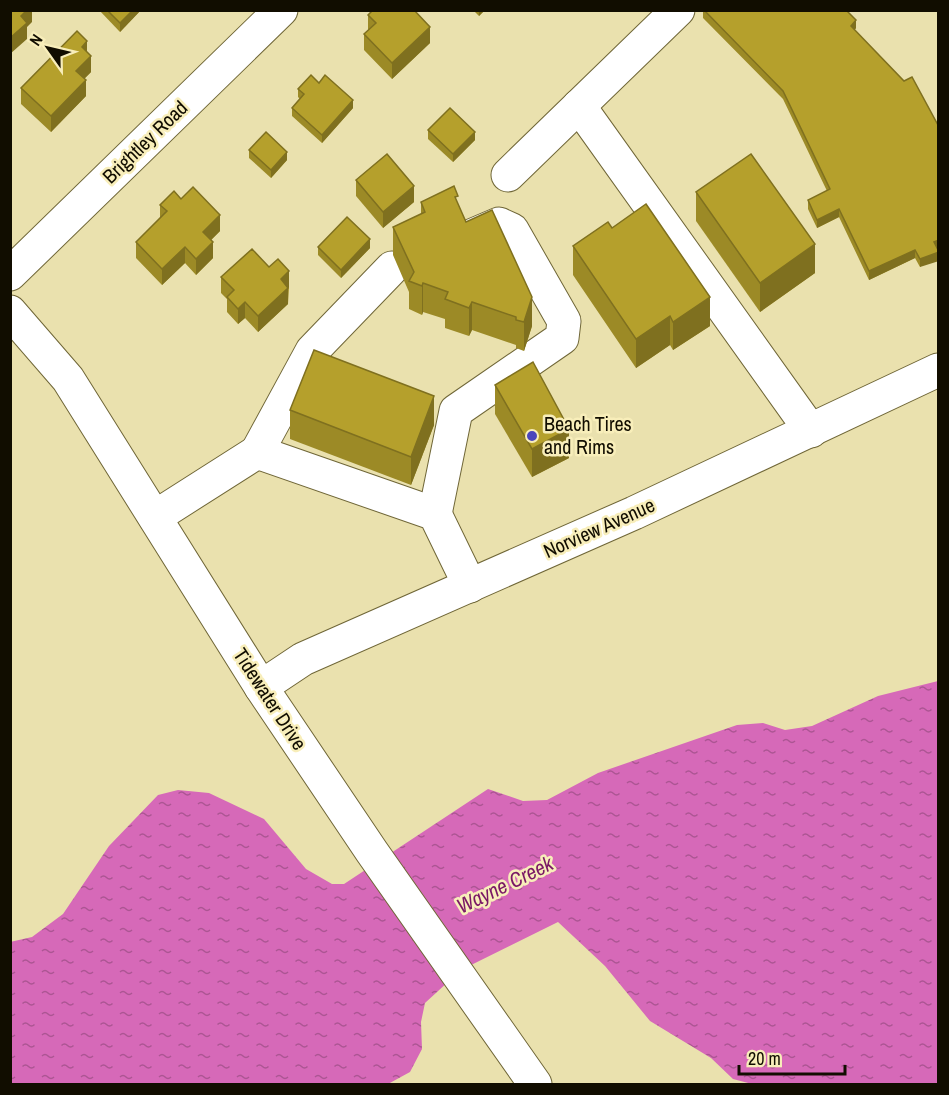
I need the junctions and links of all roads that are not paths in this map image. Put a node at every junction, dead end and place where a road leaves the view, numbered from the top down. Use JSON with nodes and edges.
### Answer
{"nodes":[{"id":1,"x":281,"y":10,"type":"edge"},
{"id":2,"x":678,"y":10,"type":"edge"},
{"id":3,"x":579,"y":106,"type":"junction"},
{"id":4,"x":508,"y":175,"type":"dead end"},
{"id":5,"x":464,"y":240,"type":"edge"},
{"id":6,"x":392,"y":268,"type":"dead end"},
{"id":7,"x":10,"y":274,"type":"edge"},
{"id":8,"x":15,"y":327,"type":"edge"},
{"id":9,"x":939,"y":370,"type":"edge"},
{"id":10,"x":811,"y":431,"type":"junction"},
{"id":11,"x":257,"y":452,"type":"junction"},
{"id":12,"x":435,"y":514,"type":"junction"},
{"id":13,"x":155,"y":517,"type":"junction"},
{"id":14,"x":470,"y":586,"type":"junction"},
{"id":15,"x":261,"y":687,"type":"junction"},
{"id":16,"x":535,"y":1084,"type":"edge"}],
"edges":[{"from":1,"to":7,"type":"main road","name":"Brightley Road"},
{"from":2,"to":3,"type":"main road"},
{"from":3,"to":4,"type":"main road"},
{"from":3,"to":10,"type":"main road"},
{"from":5,"to":12,"type":"main road"},
{"from":6,"to":11,"type":"main road"},
{"from":8,"to":13,"type":"main road","name":"Tidewater Drive"},
{"from":9,"to":10,"type":"main road","name":"Norview Avenue"},
{"from":10,"to":14,"type":"main road","name":"Norview Avenue"},
{"from":11,"to":12,"type":"main road"},
{"from":11,"to":13,"type":"main road"},
{"from":12,"to":14,"type":"main road"},
{"from":13,"to":15,"type":"main road","name":"Tidewater Drive"},
{"from":14,"to":15,"type":"main road","name":"Norview Avenue"},
{"from":15,"to":16,"type":"main road","name":"Tidewater Drive"}]}
